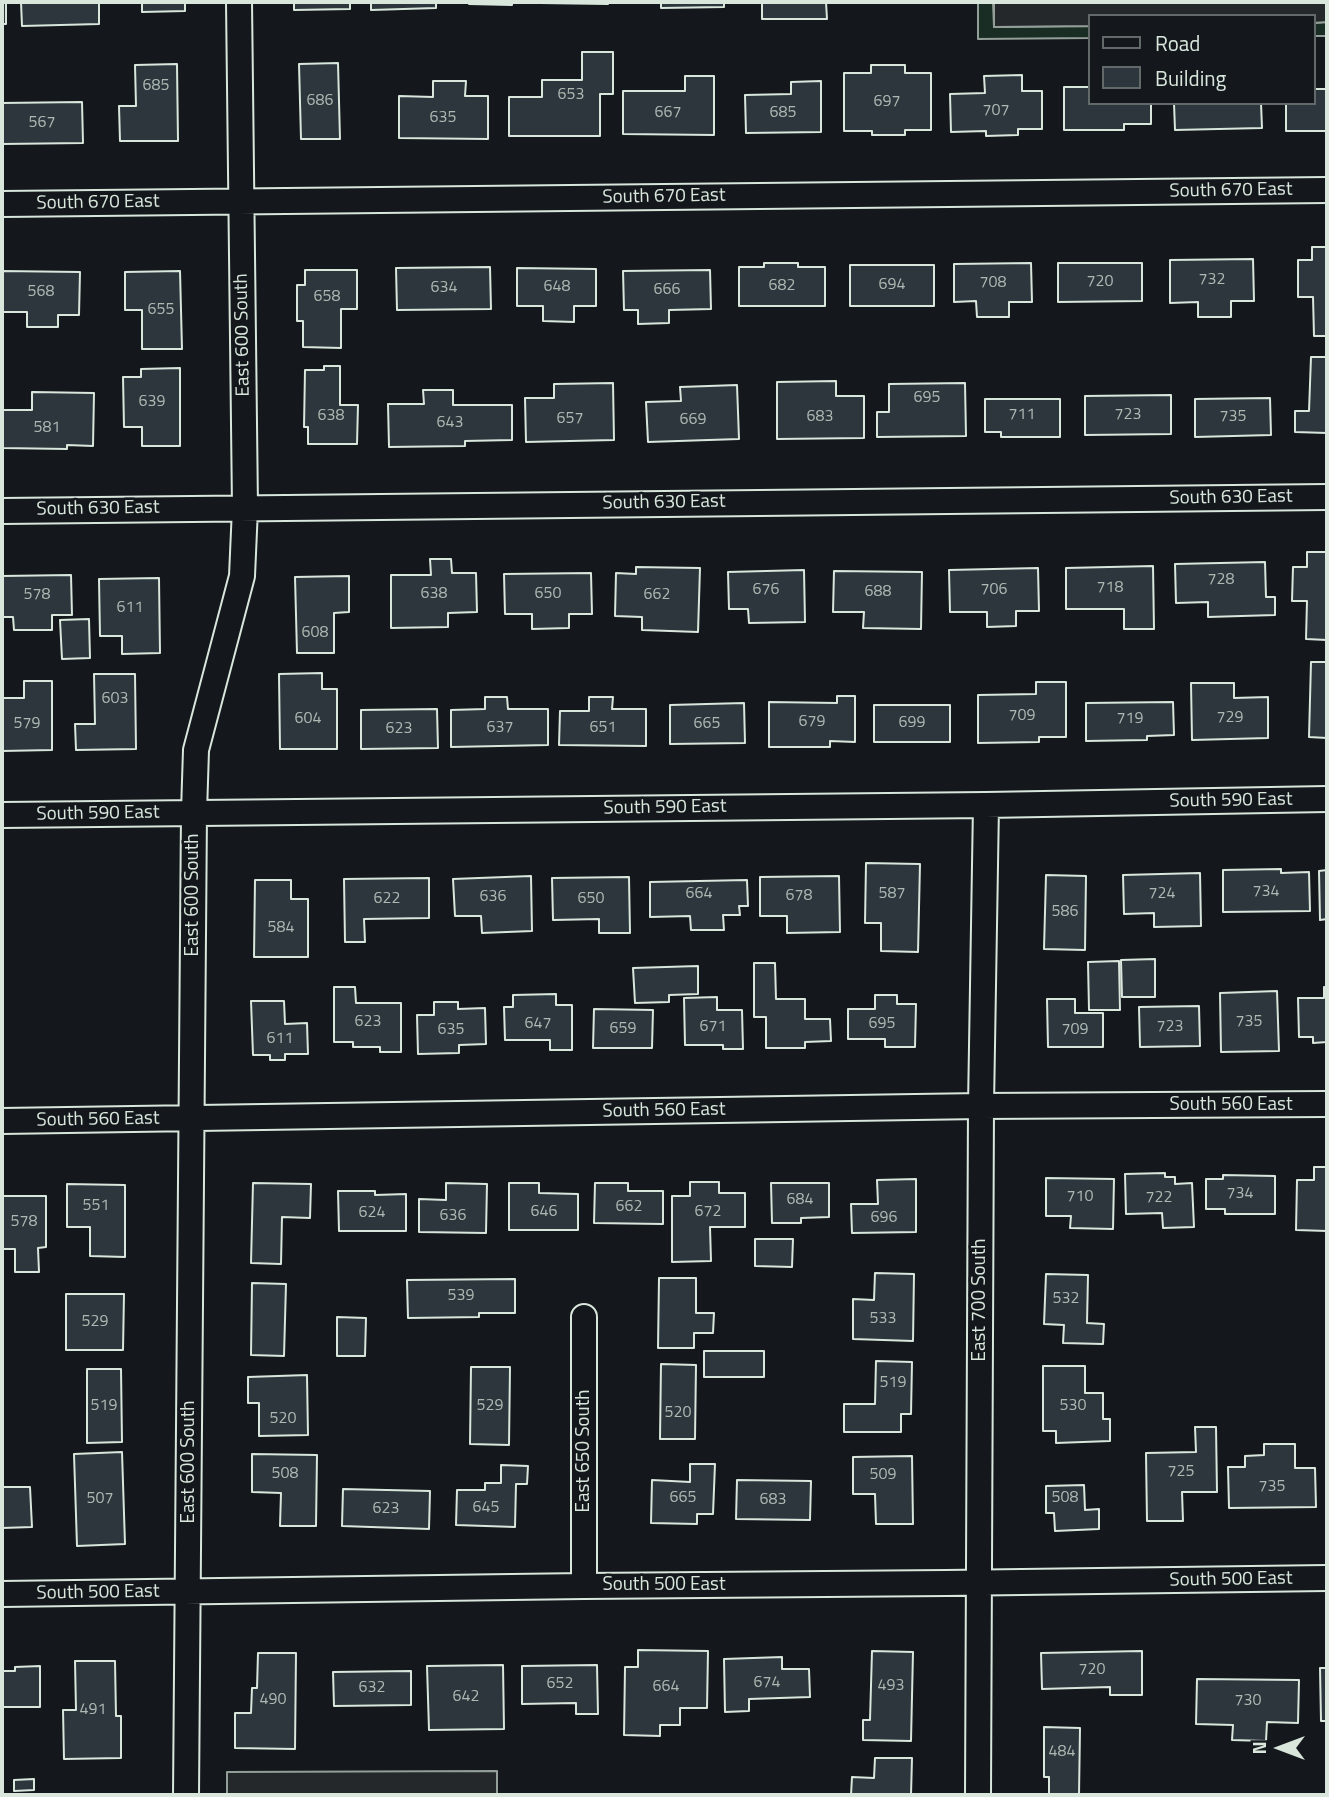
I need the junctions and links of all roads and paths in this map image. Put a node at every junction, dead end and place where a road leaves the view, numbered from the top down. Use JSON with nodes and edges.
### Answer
{"nodes":[{"id":1,"x":239,"y":2,"type":"edge"},
{"id":2,"x":1327,"y":191,"type":"edge"},
{"id":3,"x":242,"y":202,"type":"junction"},
{"id":4,"x":2,"y":204,"type":"edge"},
{"id":5,"x":1327,"y":497,"type":"edge"},
{"id":6,"x":245,"y":508,"type":"junction"},
{"id":7,"x":2,"y":511,"type":"edge"},
{"id":8,"x":1327,"y":799,"type":"edge"},
{"id":9,"x":986,"y":804,"type":"junction"},
{"id":10,"x":194,"y":812,"type":"junction"},
{"id":11,"x":2,"y":815,"type":"edge"},
{"id":12,"x":1327,"y":1104,"type":"edge"},
{"id":13,"x":981,"y":1106,"type":"junction"},
{"id":14,"x":191,"y":1119,"type":"junction"},
{"id":15,"x":2,"y":1121,"type":"edge"},
{"id":16,"x":584,"y":1317,"type":"dead end"},
{"id":17,"x":1327,"y":1578,"type":"edge"},
{"id":18,"x":979,"y":1583,"type":"junction"},
{"id":19,"x":584,"y":1586,"type":"junction"},
{"id":20,"x":188,"y":1592,"type":"junction"},
{"id":21,"x":2,"y":1594,"type":"edge"},
{"id":22,"x":186,"y":1795,"type":"edge"},
{"id":23,"x":978,"y":1795,"type":"edge"}],
"edges":[{"from":1,"to":3,"type":"street","name":"East 600 South"},
{"from":2,"to":3,"type":"street","name":"South 670 East"},
{"from":3,"to":4,"type":"street","name":"South 670 East"},
{"from":3,"to":6,"type":"street","name":"East 600 South"},
{"from":5,"to":6,"type":"street","name":"South 630 East"},
{"from":6,"to":7,"type":"street","name":"South 630 East"},
{"from":6,"to":10,"type":"street","name":"East 600 South"},
{"from":8,"to":9,"type":"street","name":"South 590 East"},
{"from":9,"to":10,"type":"street","name":"South 590 East"},
{"from":9,"to":13,"type":"street","name":"East 700 South"},
{"from":10,"to":11,"type":"street","name":"South 590 East"},
{"from":10,"to":14,"type":"street","name":"East 600 South"},
{"from":12,"to":13,"type":"street","name":"South 560 East"},
{"from":13,"to":14,"type":"street","name":"South 560 East"},
{"from":13,"to":18,"type":"street","name":"East 700 South"},
{"from":14,"to":15,"type":"street","name":"South 560 East"},
{"from":14,"to":20,"type":"street","name":"East 600 South"},
{"from":16,"to":19,"type":"street","name":"East 650 South"},
{"from":17,"to":18,"type":"street","name":"South 500 East"},
{"from":18,"to":19,"type":"street","name":"South 500 East"},
{"from":18,"to":23,"type":"street","name":"East 700 South"},
{"from":19,"to":20,"type":"street","name":"South 500 East"},
{"from":20,"to":21,"type":"street","name":"South 500 East"},
{"from":20,"to":22,"type":"street","name":"East 600 South"}]}
